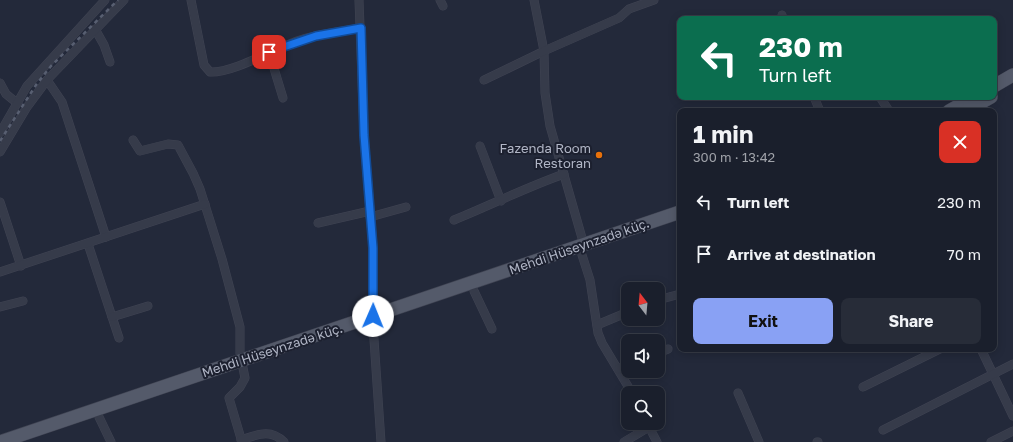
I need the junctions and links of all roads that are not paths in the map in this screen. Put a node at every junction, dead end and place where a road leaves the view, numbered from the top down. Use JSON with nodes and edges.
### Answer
{"nodes":[{"id":1,"x":105,"y":0,"type":"edge"},
{"id":2,"x":124,"y":0,"type":"edge"},
{"id":3,"x":191,"y":0,"type":"edge"},
{"id":4,"x":359,"y":0,"type":"edge"},
{"id":5,"x":534,"y":0,"type":"edge"},
{"id":6,"x":654,"y":0,"type":"edge"},
{"id":7,"x":361,"y":28,"type":"junction"},
{"id":8,"x":95,"y":29,"type":"junction"},
{"id":9,"x":544,"y":51,"type":"junction"},
{"id":10,"x":269,"y":52,"type":"junction"},
{"id":11,"x":110,"y":62,"type":"dead end"},
{"id":12,"x":1013,"y":75,"type":"edge"},
{"id":13,"x":47,"y":80,"type":"junction"},
{"id":14,"x":484,"y":80,"type":"dead end"},
{"id":15,"x":0,"y":83,"type":"edge"},
{"id":16,"x":997,"y":84,"type":"edge"},
{"id":17,"x":1013,"y":84,"type":"edge"},
{"id":18,"x":997,"y":93,"type":"edge"},
{"id":19,"x":283,"y":98,"type":"dead end"},
{"id":20,"x":969,"y":100,"type":"edge"},
{"id":21,"x":986,"y":100,"type":"edge"},
{"id":22,"x":17,"y":103,"type":"junction"},
{"id":23,"x":954,"y":108,"type":"edge"},
{"id":24,"x":971,"y":108,"type":"edge"},
{"id":25,"x":0,"y":133,"type":"edge"},
{"id":26,"x":133,"y":140,"type":"dead end"},
{"id":27,"x":480,"y":146,"type":"dead end"},
{"id":28,"x":0,"y":152,"type":"edge"},
{"id":29,"x":564,"y":174,"type":"junction"},
{"id":30,"x":501,"y":201,"type":"junction"},
{"id":31,"x":0,"y":202,"type":"edge"},
{"id":32,"x":205,"y":204,"type":"junction"},
{"id":33,"x":406,"y":207,"type":"dead end"},
{"id":34,"x":677,"y":213,"type":"edge"},
{"id":35,"x":370,"y":214,"type":"junction"},
{"id":36,"x":454,"y":220,"type":"dead end"},
{"id":37,"x":677,"y":222,"type":"edge"},
{"id":38,"x":318,"y":223,"type":"dead end"},
{"id":39,"x":106,"y":237,"type":"junction"},
{"id":40,"x":88,"y":244,"type":"junction"},
{"id":41,"x":583,"y":250,"type":"junction"},
{"id":42,"x":21,"y":266,"type":"junction"},
{"id":43,"x":0,"y":272,"type":"edge"},
{"id":44,"x":474,"y":290,"type":"junction"},
{"id":45,"x":677,"y":295,"type":"edge"},
{"id":46,"x":665,"y":298,"type":"edge"},
{"id":47,"x":23,"y":302,"type":"dead end"},
{"id":48,"x":148,"y":306,"type":"dead end"},
{"id":49,"x":0,"y":307,"type":"edge"},
{"id":50,"x":621,"y":315,"type":"edge"},
{"id":51,"x":112,"y":317,"type":"junction"},
{"id":52,"x":373,"y":321,"type":"junction"},
{"id":53,"x":597,"y":325,"type":"junction"},
{"id":54,"x":492,"y":330,"type":"dead end"},
{"id":55,"x":119,"y":338,"type":"dead end"},
{"id":56,"x":668,"y":348,"type":"dead end"},
{"id":57,"x":665,"y":350,"type":"edge"},
{"id":58,"x":934,"y":352,"type":"edge"},
{"id":59,"x":982,"y":352,"type":"edge"},
{"id":60,"x":243,"y":364,"type":"junction"},
{"id":61,"x":1013,"y":364,"type":"edge"},
{"id":62,"x":621,"y":368,"type":"edge"},
{"id":63,"x":618,"y":369,"type":"junction"},
{"id":64,"x":993,"y":374,"type":"junction"},
{"id":65,"x":628,"y":386,"type":"edge"},
{"id":66,"x":862,"y":387,"type":"dead end"},
{"id":67,"x":738,"y":393,"type":"dead end"},
{"id":68,"x":1013,"y":416,"type":"edge"},
{"id":69,"x":99,"y":417,"type":"junction"},
{"id":70,"x":641,"y":430,"type":"edge"},
{"id":71,"x":651,"y":430,"type":"edge"},
{"id":72,"x":883,"y":430,"type":"dead end"},
{"id":73,"x":1013,"y":431,"type":"edge"},
{"id":74,"x":241,"y":441,"type":"edge"},
{"id":75,"x":0,"y":442,"type":"edge"},
{"id":76,"x":26,"y":442,"type":"edge"},
{"id":77,"x":111,"y":442,"type":"edge"},
{"id":78,"x":284,"y":442,"type":"edge"},
{"id":79,"x":381,"y":442,"type":"edge"},
{"id":80,"x":624,"y":442,"type":"edge"},
{"id":81,"x":657,"y":442,"type":"edge"},
{"id":82,"x":760,"y":442,"type":"edge"},
{"id":83,"x":991,"y":442,"type":"edge"}],
"edges":[{"from":1,"to":22,"type":"street"},
{"from":2,"to":8,"type":"street"},
{"from":3,"to":10,"type":"street"},
{"from":4,"to":7,"type":"street"},
{"from":5,"to":9,"type":"street"},
{"from":6,"to":9,"type":"street"},
{"from":7,"to":10,"type":"street"},
{"from":7,"to":35,"type":"street"},
{"from":8,"to":11,"type":"street"},
{"from":8,"to":13,"type":"street"},
{"from":9,"to":14,"type":"street"},
{"from":9,"to":29,"type":"street"},
{"from":10,"to":19,"type":"street"},
{"from":12,"to":16,"type":"main road"},
{"from":13,"to":28,"type":"street"},
{"from":13,"to":39,"type":"street"},
{"from":15,"to":22,"type":"street"},
{"from":17,"to":18,"type":"main road"},
{"from":20,"to":23,"type":"main road"},
{"from":21,"to":24,"type":"main road"},
{"from":22,"to":25,"type":"street"},
{"from":26,"to":32,"type":"street"},
{"from":27,"to":30,"type":"street"},
{"from":29,"to":30,"type":"street"},
{"from":29,"to":41,"type":"street"},
{"from":30,"to":36,"type":"street"},
{"from":31,"to":42,"type":"street"},
{"from":32,"to":39,"type":"street"},
{"from":32,"to":60,"type":"street"},
{"from":33,"to":35,"type":"street"},
{"from":34,"to":41,"type":"main road","name":"Mehdi Hüseynzadə küç."},
{"from":35,"to":38,"type":"street"},
{"from":35,"to":52,"type":"street"},
{"from":37,"to":41,"type":"main road","name":"Mehdi Hüseynzadə küç."},
{"from":39,"to":40,"type":"street"},
{"from":40,"to":42,"type":"street"},
{"from":40,"to":51,"type":"street"},
{"from":41,"to":44,"type":"main road","name":"Mehdi Hüseynzadə küç."},
{"from":41,"to":52,"type":"main road","name":"Mehdi Hüseynzadə küç."},
{"from":41,"to":53,"type":"street"},
{"from":42,"to":43,"type":"street"},
{"from":44,"to":52,"type":"main road","name":"Mehdi Hüseynzadə küç."},
{"from":44,"to":54,"type":"street"},
{"from":45,"to":46,"type":"street"},
{"from":47,"to":49,"type":"street"},
{"from":48,"to":51,"type":"street"},
{"from":50,"to":53,"type":"street"},
{"from":51,"to":55,"type":"street"},
{"from":52,"to":60,"type":"main road","name":"Mehdi Hüseynzadə küç."},
{"from":52,"to":79,"type":"street"},
{"from":53,"to":63,"type":"street"},
{"from":56,"to":57,"type":"street"},
{"from":58,"to":66,"type":"street"},
{"from":59,"to":64,"type":"street"},
{"from":60,"to":69,"type":"main road","name":"Mehdi Hüseynzadə küç."},
{"from":60,"to":74,"type":"street"},
{"from":60,"to":75,"type":"main road","name":"Mehdi Hüseynzadə küç."},
{"from":61,"to":64,"type":"street"},
{"from":62,"to":63,"type":"street"},
{"from":63,"to":65,"type":"street"},
{"from":64,"to":68,"type":"street"},
{"from":64,"to":72,"type":"street"},
{"from":67,"to":82,"type":"street"},
{"from":69,"to":76,"type":"main road","name":"Mehdi Hüseynzadə küç."},
{"from":69,"to":77,"type":"street"},
{"from":70,"to":80,"type":"street"},
{"from":71,"to":81,"type":"street"},
{"from":73,"to":83,"type":"street"},
{"from":74,"to":78,"type":"street"}]}
